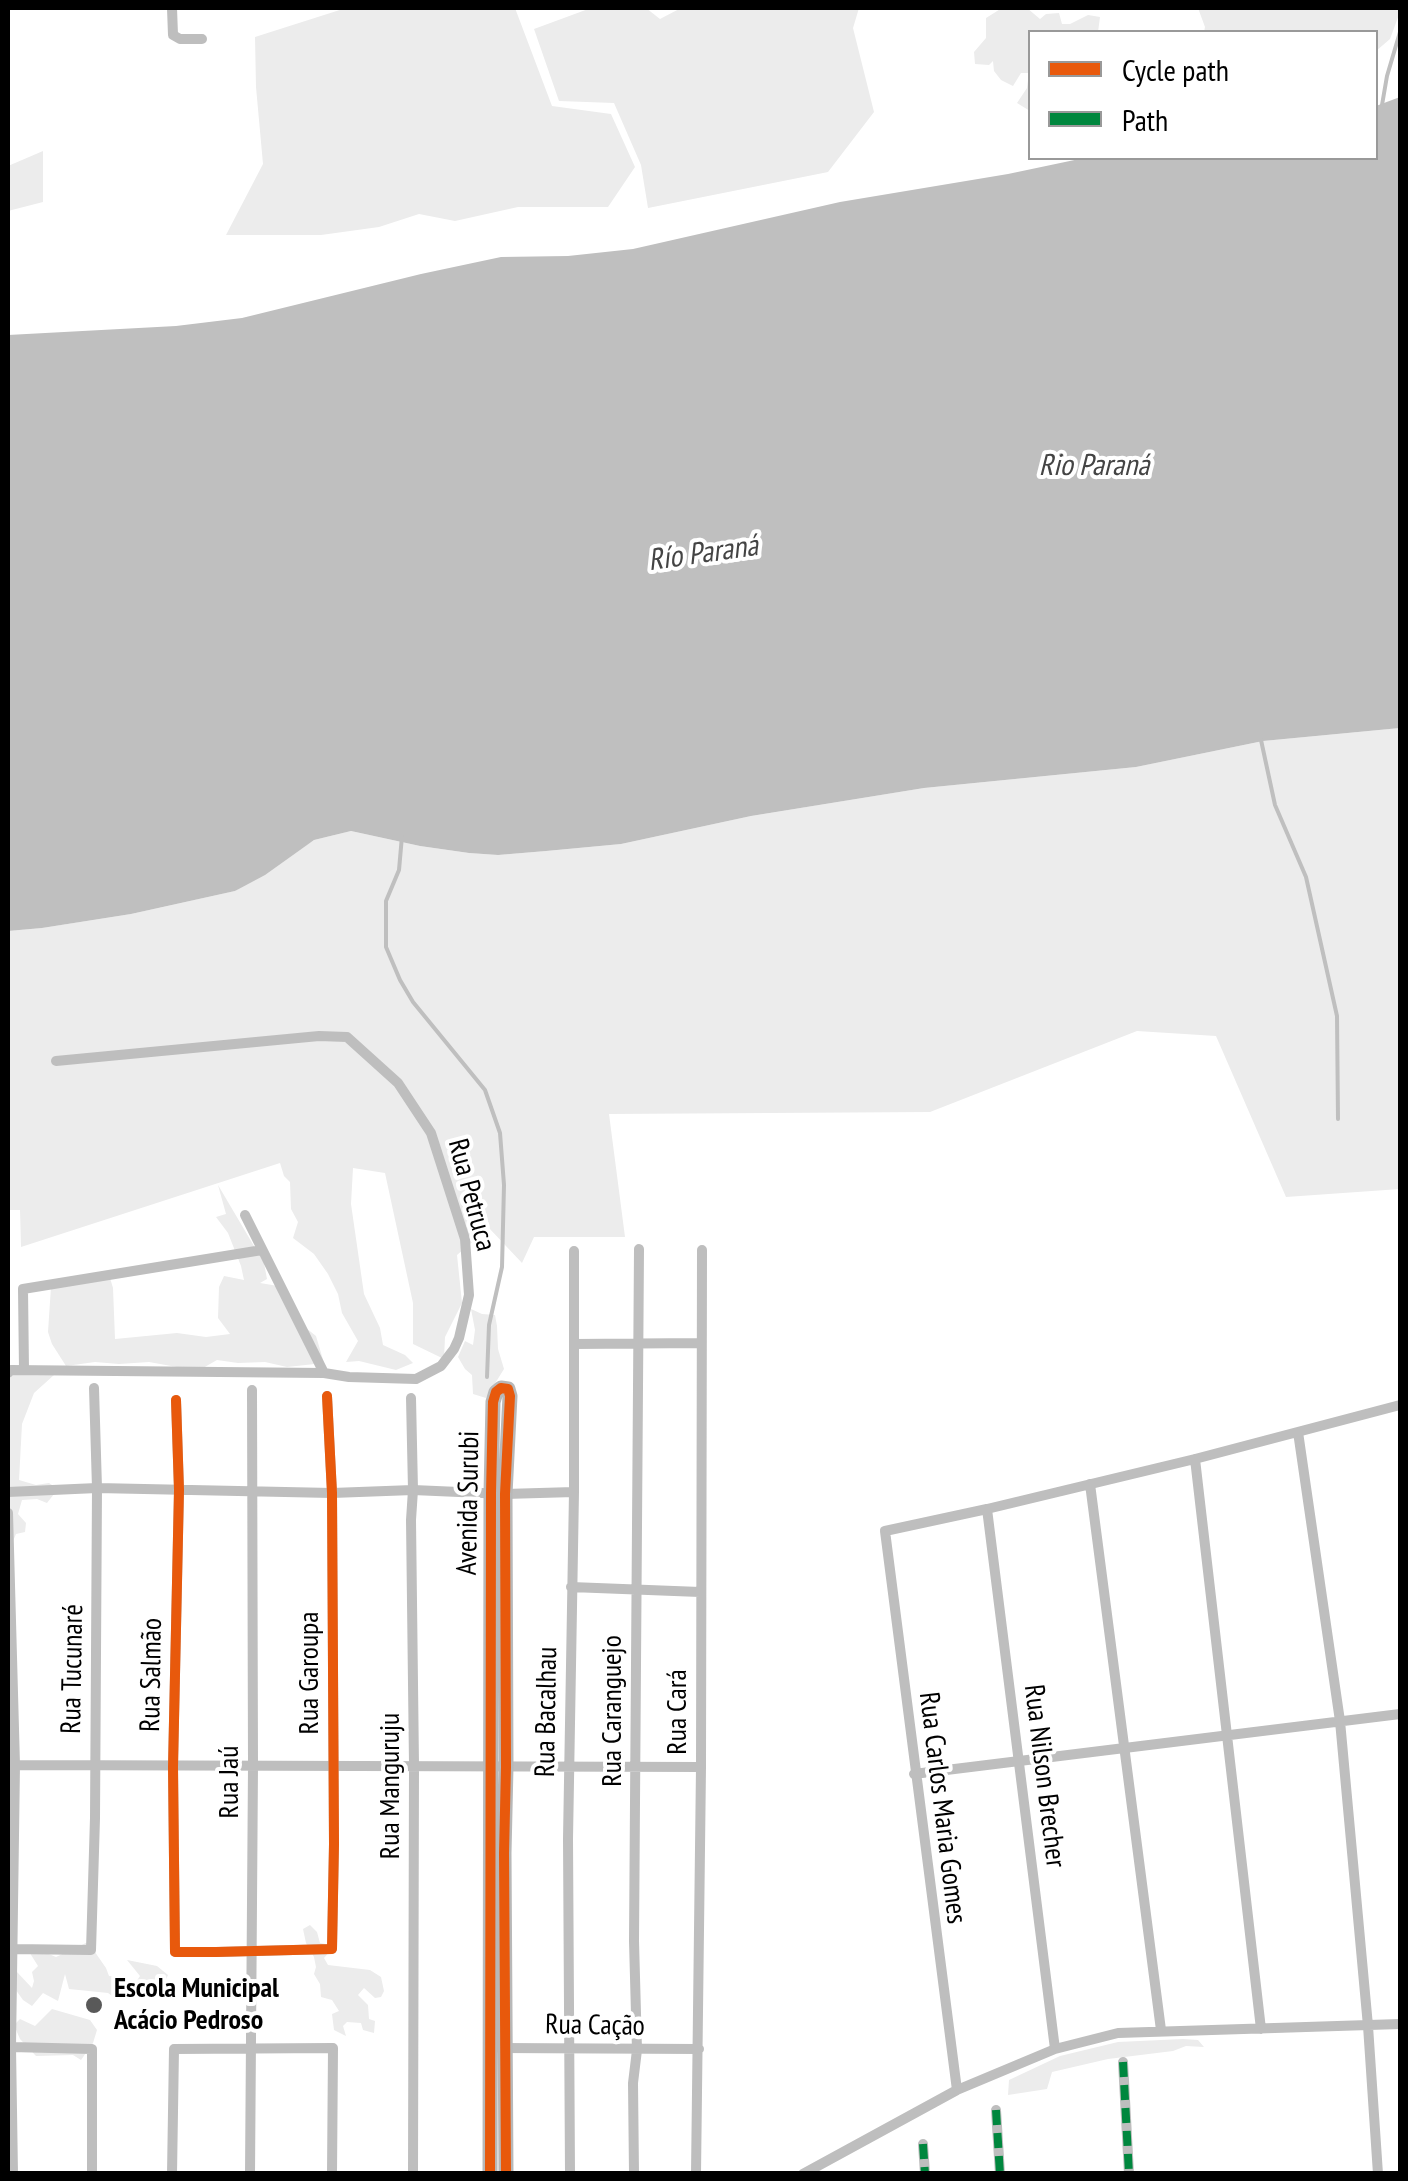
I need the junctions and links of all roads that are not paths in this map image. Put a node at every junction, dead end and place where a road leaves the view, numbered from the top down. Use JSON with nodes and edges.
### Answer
{"nodes":[{"id":1,"x":172,"y":8,"type":"edge"},
{"id":2,"x":202,"y":40,"type":"dead end"},
{"id":3,"x":56,"y":1061,"type":"dead end"},
{"id":4,"x":245,"y":1214,"type":"dead end"},
{"id":5,"x":639,"y":1249,"type":"dead end"},
{"id":6,"x":262,"y":1250,"type":"junction"},
{"id":7,"x":574,"y":1250,"type":"dead end"},
{"id":8,"x":702,"y":1250,"type":"dead end"},
{"id":9,"x":574,"y":1344,"type":"junction"},
{"id":10,"x":639,"y":1344,"type":"junction"},
{"id":11,"x":701,"y":1344,"type":"junction"},
{"id":12,"x":24,"y":1370,"type":"junction"},
{"id":13,"x":8,"y":1373,"type":"edge"},
{"id":14,"x":324,"y":1374,"type":"junction"},
{"id":15,"x":94,"y":1388,"type":"dead end"},
{"id":16,"x":252,"y":1390,"type":"dead end"},
{"id":17,"x":328,"y":1396,"type":"dead end"},
{"id":18,"x":411,"y":1398,"type":"dead end"},
{"id":19,"x":176,"y":1400,"type":"dead end"},
{"id":20,"x":1400,"y":1405,"type":"edge"},
{"id":21,"x":1298,"y":1432,"type":"junction"},
{"id":22,"x":1195,"y":1459,"type":"junction"},
{"id":23,"x":1090,"y":1484,"type":"junction"},
{"id":24,"x":97,"y":1488,"type":"junction"},
{"id":25,"x":179,"y":1490,"type":"junction"},
{"id":26,"x":252,"y":1490,"type":"junction"},
{"id":27,"x":413,"y":1490,"type":"junction"},
{"id":28,"x":8,"y":1492,"type":"edge"},
{"id":29,"x":332,"y":1492,"type":"junction"},
{"id":30,"x":574,"y":1492,"type":"junction"},
{"id":31,"x":498,"y":1493,"type":"junction"},
{"id":32,"x":987,"y":1509,"type":"junction"},
{"id":33,"x":8,"y":1513,"type":"edge"},
{"id":34,"x":571,"y":1586,"type":"junction"},
{"id":35,"x":636,"y":1590,"type":"junction"},
{"id":36,"x":700,"y":1592,"type":"junction"},
{"id":37,"x":1400,"y":1714,"type":"edge"},
{"id":38,"x":1340,"y":1721,"type":"junction"},
{"id":39,"x":1227,"y":1737,"type":"junction"},
{"id":40,"x":1124,"y":1749,"type":"junction"},
{"id":41,"x":1019,"y":1761,"type":"junction"},
{"id":42,"x":15,"y":1764,"type":"junction"},
{"id":43,"x":94,"y":1765,"type":"junction"},
{"id":44,"x":414,"y":1765,"type":"junction"},
{"id":45,"x":253,"y":1766,"type":"junction"},
{"id":46,"x":333,"y":1766,"type":"junction"},
{"id":47,"x":635,"y":1766,"type":"junction"},
{"id":48,"x":173,"y":1767,"type":"junction"},
{"id":49,"x":499,"y":1767,"type":"junction"},
{"id":50,"x":570,"y":1767,"type":"junction"},
{"id":51,"x":701,"y":1767,"type":"junction"},
{"id":52,"x":914,"y":1774,"type":"junction"},
{"id":53,"x":12,"y":1948,"type":"junction"},
{"id":54,"x":252,"y":1949,"type":"junction"},
{"id":55,"x":1400,"y":2024,"type":"edge"},
{"id":56,"x":1368,"y":2026,"type":"junction"},
{"id":57,"x":1262,"y":2029,"type":"junction"},
{"id":58,"x":1161,"y":2030,"type":"junction"},
{"id":59,"x":11,"y":2047,"type":"junction"},
{"id":60,"x":498,"y":2048,"type":"junction"},
{"id":61,"x":251,"y":2049,"type":"junction"},
{"id":62,"x":571,"y":2049,"type":"junction"},
{"id":63,"x":699,"y":2049,"type":"junction"},
{"id":64,"x":1055,"y":2049,"type":"junction"},
{"id":65,"x":637,"y":2050,"type":"junction"},
{"id":66,"x":1123,"y":2062,"type":"dead end"},
{"id":67,"x":957,"y":2090,"type":"junction"},
{"id":68,"x":996,"y":2110,"type":"dead end"},
{"id":69,"x":923,"y":2144,"type":"dead end"},
{"id":70,"x":13,"y":2174,"type":"edge"},
{"id":71,"x":92,"y":2174,"type":"edge"},
{"id":72,"x":172,"y":2174,"type":"edge"},
{"id":73,"x":250,"y":2174,"type":"edge"},
{"id":74,"x":332,"y":2174,"type":"edge"},
{"id":75,"x":413,"y":2174,"type":"edge"},
{"id":76,"x":490,"y":2174,"type":"edge"},
{"id":77,"x":506,"y":2174,"type":"edge"},
{"id":78,"x":570,"y":2174,"type":"edge"},
{"id":79,"x":634,"y":2174,"type":"edge"},
{"id":80,"x":696,"y":2174,"type":"edge"},
{"id":81,"x":803,"y":2174,"type":"edge"},
{"id":82,"x":924,"y":2174,"type":"edge"},
{"id":83,"x":1000,"y":2174,"type":"edge"},
{"id":84,"x":1130,"y":2174,"type":"edge"},
{"id":85,"x":1378,"y":2174,"type":"edge"}],
"edges":[{"from":1,"to":2,"type":"street"},
{"from":3,"to":14,"type":"street","name":"Rua Petruca"},
{"from":4,"to":6,"type":"street"},
{"from":5,"to":10,"type":"street","name":"Rua Caranguejo"},
{"from":6,"to":12,"type":"street"},
{"from":6,"to":14,"type":"street"},
{"from":7,"to":9,"type":"street","name":"Rua Bacalhau"},
{"from":8,"to":11,"type":"street","name":"Rua Cará"},
{"from":9,"to":10,"type":"street"},
{"from":9,"to":30,"type":"street","name":"Rua Bacalhau"},
{"from":10,"to":11,"type":"street"},
{"from":10,"to":35,"type":"street","name":"Rua Caranguejo"},
{"from":11,"to":36,"type":"street","name":"Rua Cará"},
{"from":12,"to":13,"type":"street","name":"Rua Petruca"},
{"from":12,"to":14,"type":"street","name":"Rua Petruca"},
{"from":15,"to":24,"type":"street","name":"Rua Tucunaré"},
{"from":16,"to":26,"type":"street","name":"Rua Jaú"},
{"from":17,"to":29,"type":"street","name":"Rua Garoupa"},
{"from":18,"to":27,"type":"street","name":"Rua Manguruju"},
{"from":19,"to":25,"type":"street","name":"Rua Salmão"},
{"from":20,"to":21,"type":"street"},
{"from":21,"to":22,"type":"street"},
{"from":21,"to":38,"type":"street"},
{"from":22,"to":23,"type":"street"},
{"from":22,"to":39,"type":"street"},
{"from":23,"to":32,"type":"street"},
{"from":23,"to":40,"type":"street"},
{"from":24,"to":25,"type":"street"},
{"from":24,"to":28,"type":"street"},
{"from":24,"to":43,"type":"street","name":"Rua Tucunaré"},
{"from":25,"to":26,"type":"street"},
{"from":25,"to":48,"type":"street","name":"Rua Salmão"},
{"from":26,"to":29,"type":"street"},
{"from":26,"to":45,"type":"street","name":"Rua Jaú"},
{"from":27,"to":29,"type":"street"},
{"from":27,"to":31,"type":"street"},
{"from":27,"to":44,"type":"street","name":"Rua Manguruju"},
{"from":29,"to":46,"type":"street","name":"Rua Garoupa"},
{"from":30,"to":31,"type":"street"},
{"from":30,"to":34,"type":"street","name":"Rua Bacalhau"},
{"from":31,"to":31,"type":"street","name":"Avenida Surubi"},
{"from":31,"to":49,"type":"street","name":"Avenida Surubi"},
{"from":32,"to":41,"type":"street","name":"Rua Nilson Brecher"},
{"from":32,"to":52,"type":"street","name":"Rua Carlos Maria Gomes"},
{"from":33,"to":42,"type":"street"},
{"from":34,"to":35,"type":"street"},
{"from":34,"to":50,"type":"street","name":"Rua Bacalhau"},
{"from":35,"to":36,"type":"street"},
{"from":35,"to":47,"type":"street","name":"Rua Caranguejo"},
{"from":36,"to":51,"type":"street","name":"Rua Cará"},
{"from":37,"to":38,"type":"street"},
{"from":38,"to":39,"type":"street"},
{"from":38,"to":56,"type":"street"},
{"from":39,"to":40,"type":"street"},
{"from":39,"to":57,"type":"street"},
{"from":40,"to":41,"type":"street"},
{"from":40,"to":58,"type":"street"},
{"from":41,"to":52,"type":"street"},
{"from":41,"to":64,"type":"street","name":"Rua Nilson Brecher"},
{"from":42,"to":43,"type":"street"},
{"from":42,"to":53,"type":"street"},
{"from":43,"to":48,"type":"street"},
{"from":43,"to":53,"type":"street","name":"Rua Tucunaré"},
{"from":44,"to":46,"type":"street"},
{"from":44,"to":49,"type":"street"},
{"from":44,"to":75,"type":"street","name":"Rua Manguruju"},
{"from":45,"to":46,"type":"street"},
{"from":45,"to":48,"type":"street"},
{"from":45,"to":54,"type":"street","name":"Rua Jaú"},
{"from":46,"to":54,"type":"street","name":"Rua Garoupa"},
{"from":47,"to":50,"type":"street"},
{"from":47,"to":51,"type":"street"},
{"from":47,"to":65,"type":"street","name":"Rua Caranguejo"},
{"from":48,"to":54,"type":"street","name":"Rua Salmão"},
{"from":49,"to":50,"type":"street"},
{"from":49,"to":60,"type":"street","name":"Avenida Surubi"},
{"from":50,"to":62,"type":"street","name":"Rua Bacalhau"},
{"from":51,"to":63,"type":"street","name":"Rua Cará"},
{"from":52,"to":67,"type":"street","name":"Rua Carlos Maria Gomes"},
{"from":53,"to":59,"type":"street"},
{"from":54,"to":61,"type":"street","name":"Rua Jaú"},
{"from":55,"to":56,"type":"street"},
{"from":56,"to":57,"type":"street"},
{"from":56,"to":85,"type":"street"},
{"from":57,"to":58,"type":"street"},
{"from":58,"to":64,"type":"street"},
{"from":59,"to":70,"type":"street"},
{"from":59,"to":71,"type":"street"},
{"from":60,"to":62,"type":"street","name":"Rua Cação"},
{"from":60,"to":76,"type":"street","name":"Avenida Surubi"},
{"from":60,"to":77,"type":"street","name":"Avenida Surubi"},
{"from":61,"to":72,"type":"street"},
{"from":61,"to":73,"type":"street","name":"Rua Jaú"},
{"from":61,"to":74,"type":"street"},
{"from":62,"to":65,"type":"street","name":"Rua Cação"},
{"from":62,"to":78,"type":"street","name":"Rua Bacalhau"},
{"from":63,"to":65,"type":"street","name":"Rua Cação"},
{"from":63,"to":80,"type":"street","name":"Rua Cará"},
{"from":64,"to":67,"type":"street"},
{"from":65,"to":79,"type":"street","name":"Rua Caranguejo"},
{"from":66,"to":84,"type":"street"},
{"from":67,"to":81,"type":"street"},
{"from":68,"to":83,"type":"street"},
{"from":69,"to":82,"type":"street"}]}
